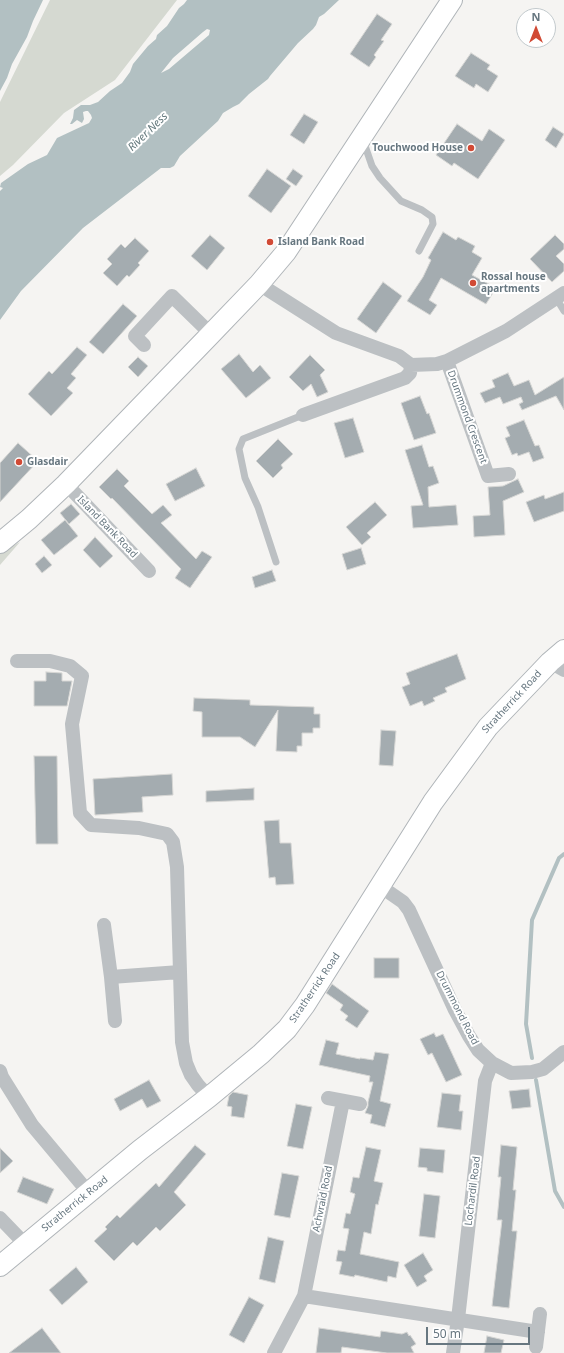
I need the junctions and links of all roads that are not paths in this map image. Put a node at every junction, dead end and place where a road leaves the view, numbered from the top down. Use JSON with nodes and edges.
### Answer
{"nodes":[{"id":1,"x":452,"y":0,"type":"edge"},
{"id":2,"x":362,"y":138,"type":"junction"},
{"id":3,"x":419,"y":252,"type":"dead end"},
{"id":4,"x":259,"y":284,"type":"junction"},
{"id":5,"x":560,"y":296,"type":"edge"},
{"id":6,"x":564,"y":311,"type":"edge"},
{"id":7,"x":211,"y":334,"type":"junction"},
{"id":8,"x":144,"y":345,"type":"dead end"},
{"id":9,"x":447,"y":361,"type":"junction"},
{"id":10,"x":412,"y":365,"type":"junction"},
{"id":11,"x":303,"y":415,"type":"joint"},
{"id":12,"x":509,"y":474,"type":"dead end"},
{"id":13,"x":66,"y":484,"type":"junction"},
{"id":14,"x":0,"y":543,"type":"edge"},
{"id":15,"x":276,"y":562,"type":"dead end"},
{"id":16,"x":149,"y":571,"type":"dead end"},
{"id":17,"x":16,"y":661,"type":"dead end"},
{"id":18,"x":559,"y":661,"type":"edge"},
{"id":19,"x":380,"y":886,"type":"junction"},
{"id":20,"x":104,"y":925,"type":"dead end"},
{"id":21,"x":180,"y":972,"type":"junction"},
{"id":22,"x":111,"y":977,"type":"junction"},
{"id":23,"x":115,"y":1021,"type":"dead end"},
{"id":24,"x":564,"y":1052,"type":"edge"},
{"id":25,"x":492,"y":1063,"type":"junction"},
{"id":26,"x":0,"y":1071,"type":"edge"},
{"id":27,"x":209,"y":1097,"type":"junction"},
{"id":28,"x":328,"y":1098,"type":"dead end"},
{"id":29,"x":343,"y":1101,"type":"junction"},
{"id":30,"x":360,"y":1104,"type":"dead end"},
{"id":31,"x":89,"y":1193,"type":"junction"},
{"id":32,"x":0,"y":1218,"type":"edge"},
{"id":33,"x":25,"y":1244,"type":"junction"},
{"id":34,"x":0,"y":1266,"type":"edge"},
{"id":35,"x":304,"y":1296,"type":"junction"},
{"id":36,"x":540,"y":1314,"type":"dead end"},
{"id":37,"x":458,"y":1319,"type":"junction"},
{"id":38,"x":538,"y":1332,"type":"junction"},
{"id":39,"x":536,"y":1347,"type":"dead end"},
{"id":40,"x":274,"y":1353,"type":"edge"},
{"id":41,"x":453,"y":1353,"type":"edge"}],
"edges":[{"from":1,"to":2,"type":"street"},
{"from":2,"to":3,"type":"lane"},
{"from":2,"to":4,"type":"street"},
{"from":4,"to":7,"type":"street"},
{"from":4,"to":10,"type":"street"},
{"from":5,"to":6,"type":"lane"},
{"from":5,"to":9,"type":"street","name":"Drummond Crescent"},
{"from":7,"to":8,"type":"street"},
{"from":7,"to":13,"type":"street"},
{"from":9,"to":10,"type":"street","name":"Drummond Crescent"},
{"from":9,"to":12,"type":"street","name":"Drummond Crescent"},
{"from":10,"to":11,"type":"street"},
{"from":11,"to":15,"type":"lane"},
{"from":13,"to":14,"type":"street"},
{"from":13,"to":16,"type":"street","name":"Island Bank Road"},
{"from":17,"to":21,"type":"street"},
{"from":18,"to":19,"type":"street","name":"Stratherrick Road"},
{"from":19,"to":25,"type":"street","name":"Drummond Road"},
{"from":19,"to":27,"type":"street","name":"Stratherrick Road"},
{"from":20,"to":22,"type":"street"},
{"from":21,"to":22,"type":"street"},
{"from":21,"to":27,"type":"street"},
{"from":22,"to":23,"type":"street"},
{"from":24,"to":25,"type":"street","name":"Drummond Road"},
{"from":25,"to":37,"type":"street","name":"Lochardil Road"},
{"from":26,"to":31,"type":"street"},
{"from":27,"to":31,"type":"street","name":"Stratherrick Road"},
{"from":28,"to":29,"type":"street"},
{"from":29,"to":30,"type":"street"},
{"from":29,"to":35,"type":"street","name":"Achvraid Road"},
{"from":31,"to":33,"type":"street","name":"Stratherrick Road"},
{"from":32,"to":33,"type":"street"},
{"from":33,"to":34,"type":"street","name":"Stratherrick Road"},
{"from":35,"to":37,"type":"street"},
{"from":35,"to":40,"type":"street","name":"Achvraid Road"},
{"from":36,"to":38,"type":"street"},
{"from":37,"to":38,"type":"street"},
{"from":37,"to":41,"type":"street","name":"Lochardil Road"},
{"from":38,"to":39,"type":"street"}]}
